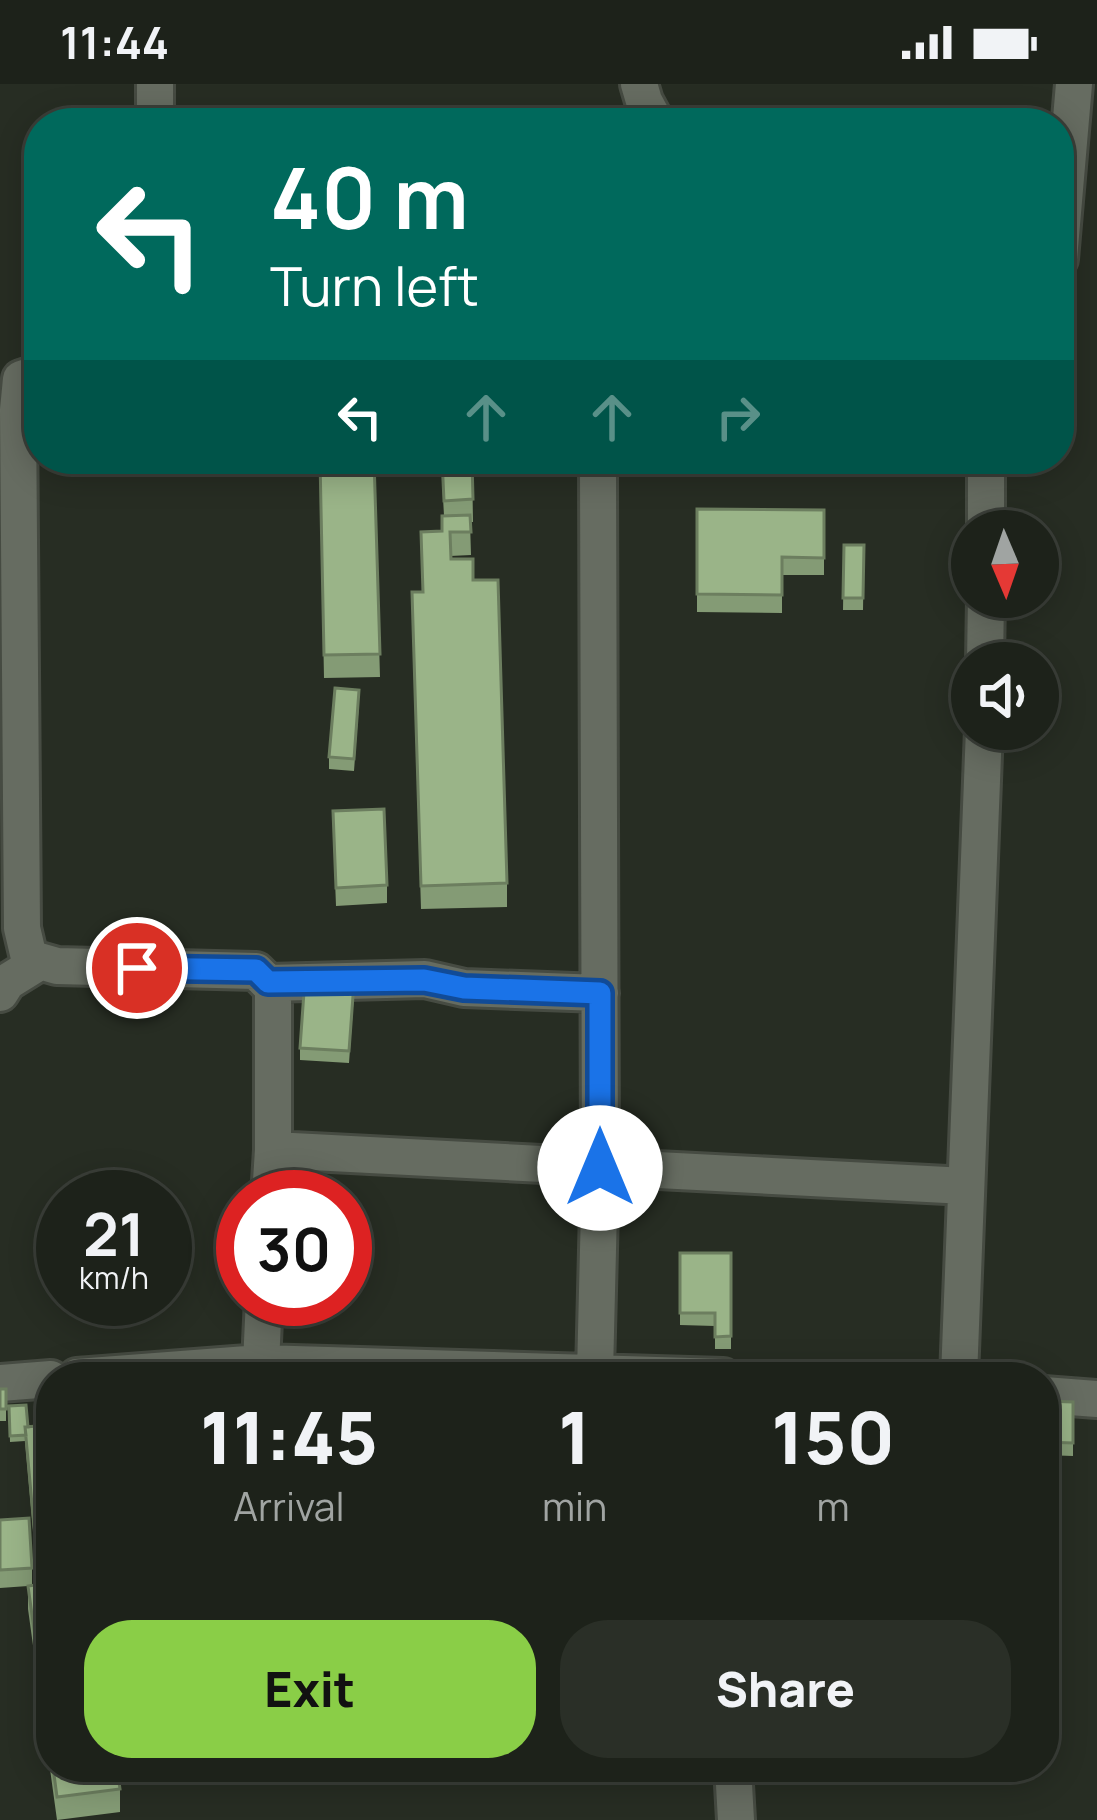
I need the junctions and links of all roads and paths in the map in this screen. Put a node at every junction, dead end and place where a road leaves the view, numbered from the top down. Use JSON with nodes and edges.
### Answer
{"nodes":[{"id":1,"x":24,"y":379,"type":"edge"},
{"id":2,"x":598,"y":474,"type":"edge"},
{"id":3,"x":986,"y":474,"type":"edge"},
{"id":4,"x":986,"y":510,"type":"edge"},
{"id":5,"x":983,"y":750,"type":"edge"},
{"id":6,"x":29,"y":958,"type":"junction"},
{"id":7,"x":268,"y":982,"type":"junction"},
{"id":8,"x":0,"y":993,"type":"edge"},
{"id":9,"x":600,"y":993,"type":"junction"},
{"id":10,"x":273,"y":1150,"type":"junction"},
{"id":11,"x":600,"y":1168,"type":"junction"},
{"id":12,"x":272,"y":1170,"type":"edge"},
{"id":13,"x":967,"y":1186,"type":"junction"},
{"id":14,"x":263,"y":1326,"type":"edge"},
{"id":15,"x":261,"y":1362,"type":"edge"},
{"id":16,"x":596,"y":1362,"type":"edge"},
{"id":17,"x":960,"y":1362,"type":"edge"},
{"id":18,"x":36,"y":1380,"type":"edge"},
{"id":19,"x":0,"y":1383,"type":"edge"},
{"id":20,"x":1059,"y":1396,"type":"edge"},
{"id":21,"x":1097,"y":1399,"type":"edge"},
{"id":22,"x":734,"y":1782,"type":"edge"},
{"id":23,"x":736,"y":1820,"type":"edge"}],
"edges":[{"from":1,"to":6,"type":"street"},
{"from":2,"to":9,"type":"street"},
{"from":3,"to":4,"type":"street"},
{"from":5,"to":13,"type":"street"},
{"from":6,"to":7,"type":"street"},
{"from":6,"to":8,"type":"street"},
{"from":7,"to":9,"type":"street"},
{"from":7,"to":10,"type":"street"},
{"from":9,"to":11,"type":"street"},
{"from":10,"to":11,"type":"street"},
{"from":10,"to":12,"type":"street"},
{"from":11,"to":13,"type":"street"},
{"from":11,"to":16,"type":"street"},
{"from":13,"to":17,"type":"street"},
{"from":14,"to":15,"type":"street"},
{"from":18,"to":19,"type":"street"},
{"from":20,"to":21,"type":"street"},
{"from":22,"to":23,"type":"street"}]}
